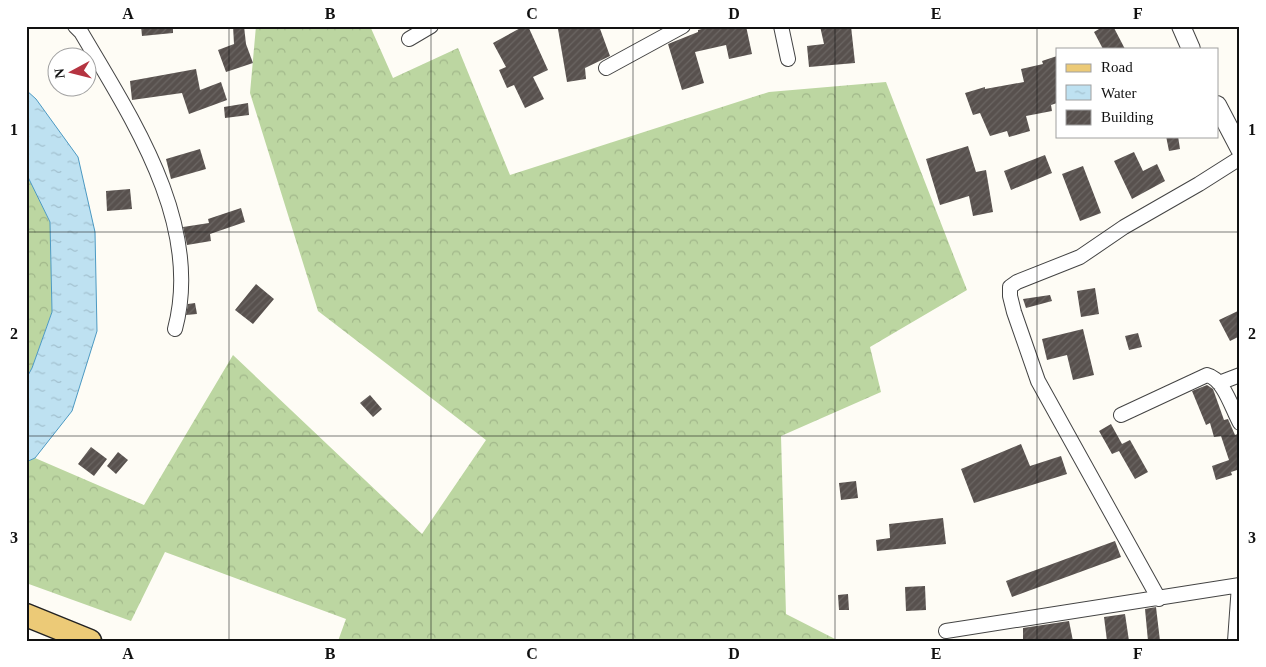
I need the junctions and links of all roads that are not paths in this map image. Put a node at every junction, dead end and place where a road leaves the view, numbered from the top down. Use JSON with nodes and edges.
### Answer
{"nodes":[{"id":1,"x":75,"y":26,"type":"edge"},
{"id":2,"x":431,"y":26,"type":"edge"},
{"id":3,"x":683,"y":26,"type":"edge"},
{"id":4,"x":782,"y":26,"type":"edge"},
{"id":5,"x":1181,"y":26,"type":"edge"},
{"id":6,"x":409,"y":39,"type":"dead end"},
{"id":7,"x":1191,"y":48,"type":"edge"},
{"id":8,"x":788,"y":59,"type":"dead end"},
{"id":9,"x":606,"y":68,"type":"dead end"},
{"id":10,"x":1218,"y":108,"type":"edge"},
{"id":11,"x":1240,"y":149,"type":"edge"},
{"id":12,"x":1240,"y":158,"type":"edge"},
{"id":13,"x":175,"y":329,"type":"dead end"},
{"id":14,"x":1240,"y":375,"type":"edge"},
{"id":15,"x":1219,"y":383,"type":"junction"},
{"id":16,"x":1121,"y":415,"type":"dead end"},
{"id":17,"x":1240,"y":423,"type":"edge"},
{"id":18,"x":1239,"y":585,"type":"edge"},
{"id":19,"x":1159,"y":599,"type":"junction"},
{"id":20,"x":26,"y":615,"type":"edge"},
{"id":21,"x":946,"y":631,"type":"dead end"},
{"id":22,"x":90,"y":641,"type":"edge"},
{"id":23,"x":1235,"y":641,"type":"edge"}],
"edges":[{"from":1,"to":13,"type":"street"},
{"from":2,"to":6,"type":"street"},
{"from":3,"to":9,"type":"street"},
{"from":4,"to":8,"type":"street"},
{"from":5,"to":7,"type":"street"},
{"from":10,"to":11,"type":"street"},
{"from":12,"to":19,"type":"street"},
{"from":14,"to":15,"type":"street"},
{"from":15,"to":16,"type":"street"},
{"from":15,"to":17,"type":"street"},
{"from":18,"to":19,"type":"street"},
{"from":18,"to":23,"type":"street"},
{"from":19,"to":21,"type":"street"},
{"from":20,"to":22,"type":"main road"}]}
